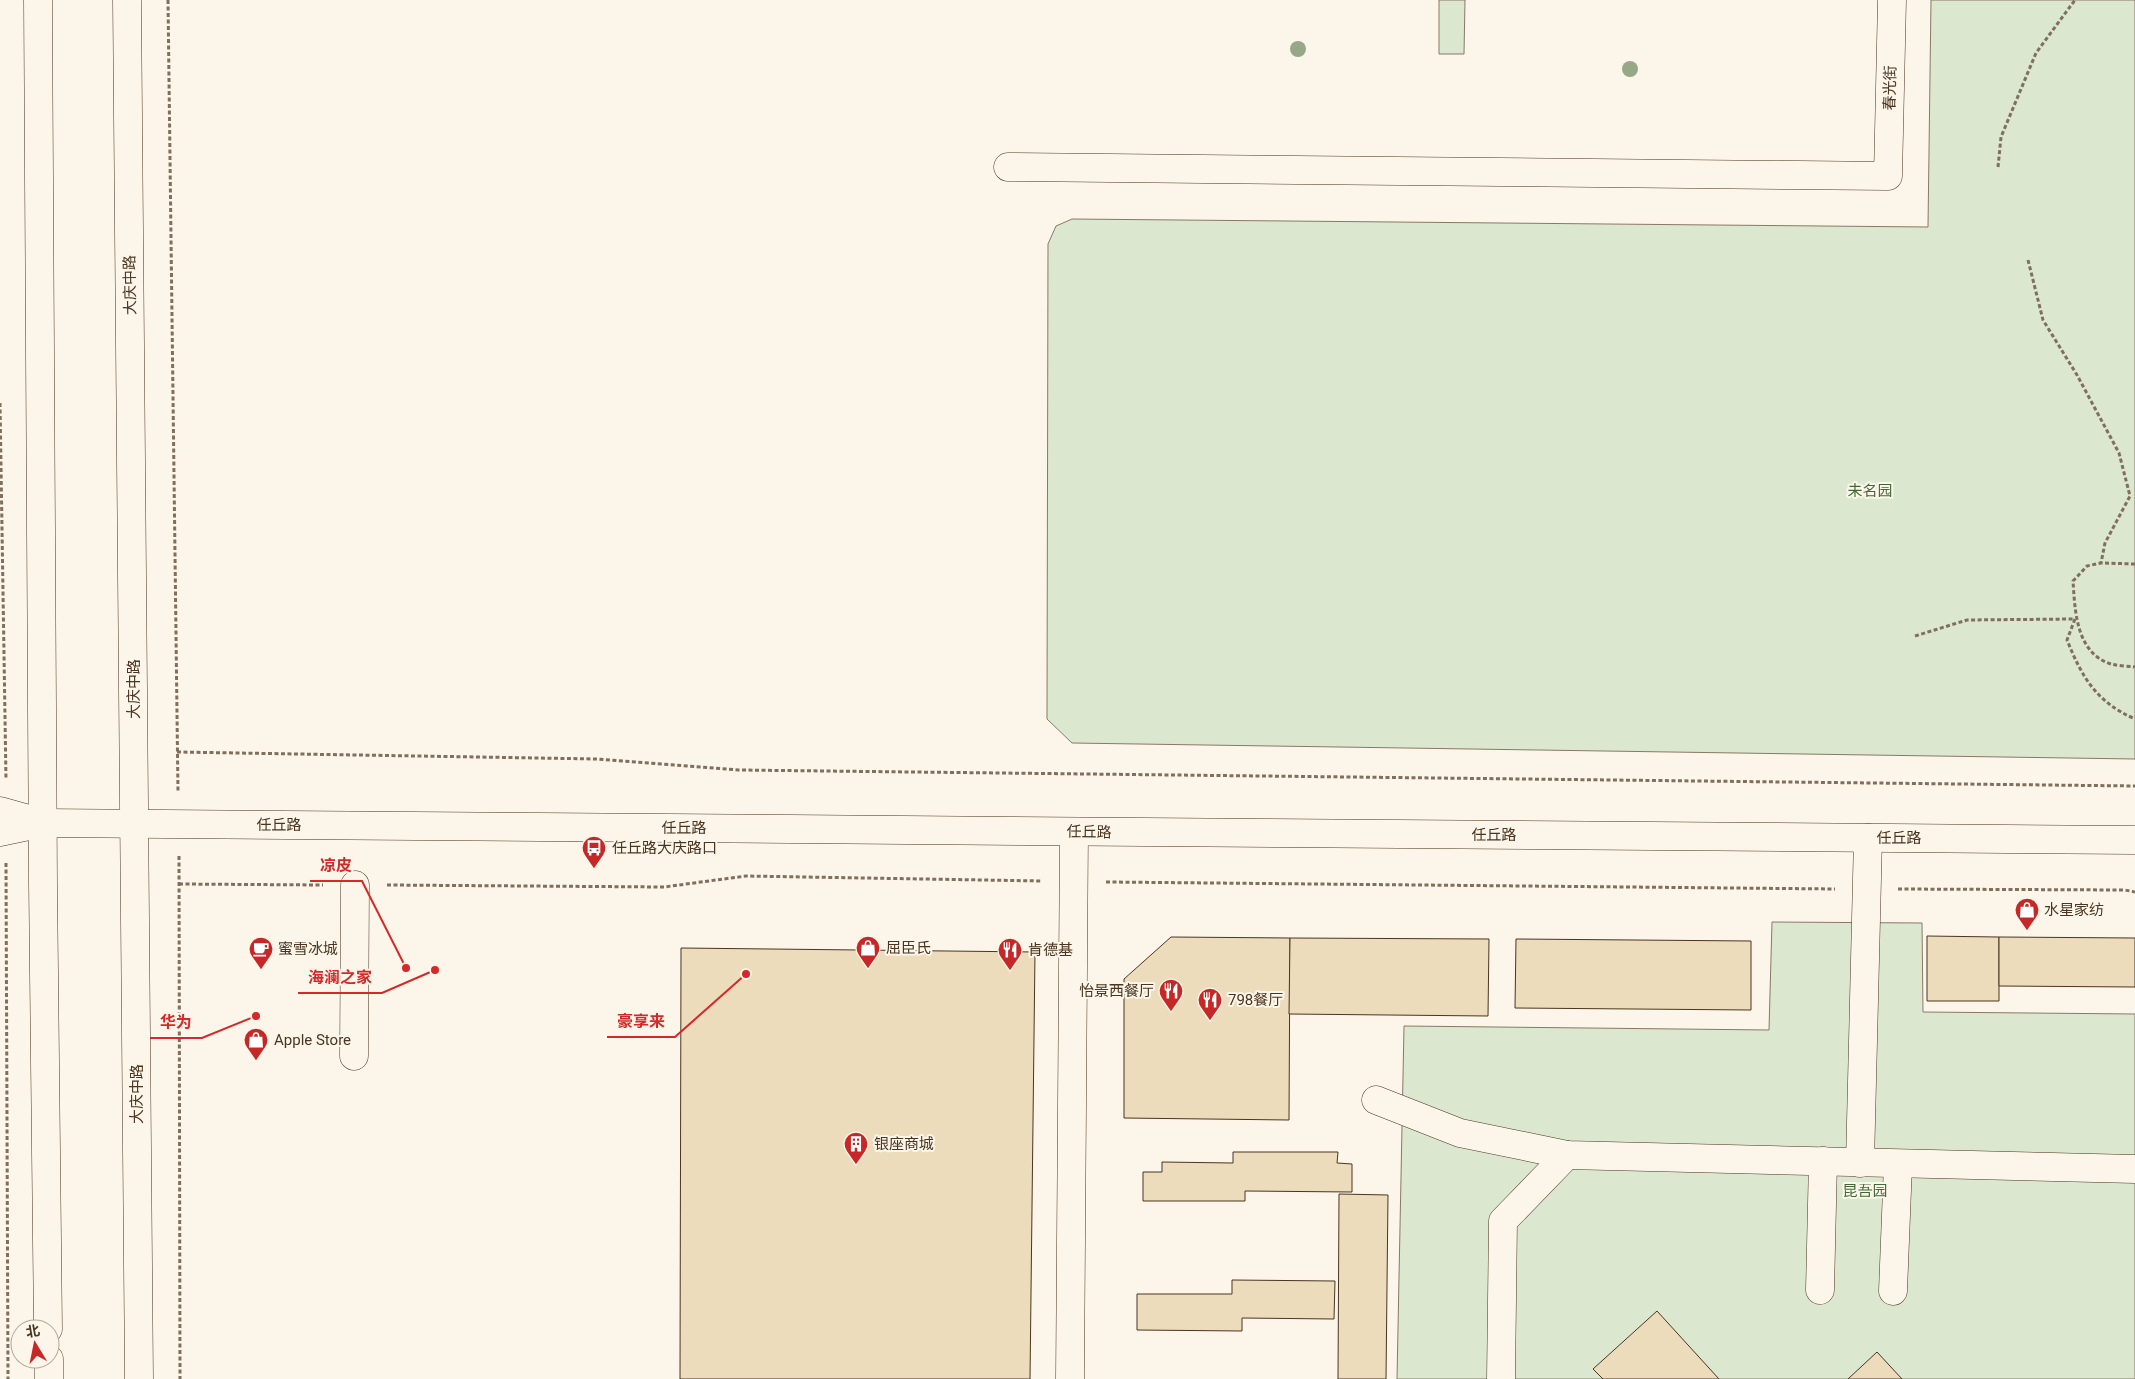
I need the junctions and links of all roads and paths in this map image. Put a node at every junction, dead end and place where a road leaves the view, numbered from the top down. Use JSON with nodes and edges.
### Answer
{"nodes":[{"id":1,"x":38,"y":0,"type":"edge"},
{"id":2,"x":127,"y":0,"type":"edge"},
{"id":3,"x":168,"y":0,"type":"edge"},
{"id":4,"x":1892,"y":0,"type":"edge"},
{"id":5,"x":2075,"y":0,"type":"edge"},
{"id":6,"x":1008,"y":167,"type":"dead end"},
{"id":7,"x":1998,"y":167,"type":"dead end"},
{"id":8,"x":2028,"y":260,"type":"dead end"},
{"id":9,"x":0,"y":403,"type":"edge"},
{"id":10,"x":2101,"y":563,"type":"junction"},
{"id":11,"x":2135,"y":564,"type":"edge"},
{"id":12,"x":2076,"y":619,"type":"junction"},
{"id":13,"x":1915,"y":636,"type":"dead end"},
{"id":14,"x":2135,"y":667,"type":"edge"},
{"id":15,"x":2135,"y":719,"type":"edge"},
{"id":16,"x":177,"y":752,"type":"junction"},
{"id":17,"x":2135,"y":786,"type":"edge"},
{"id":18,"x":3,"y":822,"type":"edge"},
{"id":19,"x":43,"y":823,"type":"junction"},
{"id":20,"x":135,"y":824,"type":"junction"},
{"id":21,"x":178,"y":824,"type":"junction"},
{"id":22,"x":1074,"y":832,"type":"junction"},
{"id":23,"x":1868,"y":838,"type":"junction"},
{"id":24,"x":2135,"y":840,"type":"edge"},
{"id":25,"x":1074,"y":882,"type":"junction"},
{"id":26,"x":179,"y":884,"type":"junction"},
{"id":27,"x":355,"y":885,"type":"junction"},
{"id":28,"x":1866,"y":889,"type":"junction"},
{"id":29,"x":2135,"y":892,"type":"edge"},
{"id":30,"x":354,"y":1056,"type":"dead end"},
{"id":31,"x":1376,"y":1100,"type":"dead end"},
{"id":32,"x":1567,"y":1156,"type":"junction"},
{"id":33,"x":1823,"y":1161,"type":"junction"},
{"id":34,"x":1860,"y":1162,"type":"junction"},
{"id":35,"x":1898,"y":1164,"type":"junction"},
{"id":36,"x":2135,"y":1169,"type":"edge"},
{"id":37,"x":1820,"y":1290,"type":"dead end"},
{"id":38,"x":1893,"y":1291,"type":"dead end"},
{"id":39,"x":48,"y":1319,"type":"edge"},
{"id":40,"x":8,"y":1379,"type":"edge"},
{"id":41,"x":139,"y":1379,"type":"edge"},
{"id":42,"x":180,"y":1379,"type":"edge"},
{"id":43,"x":1070,"y":1379,"type":"edge"},
{"id":44,"x":1501,"y":1379,"type":"edge"}],
"edges":[{"from":1,"to":19,"type":"street"},
{"from":2,"to":20,"type":"street","name":"大庆中路"},
{"from":3,"to":16,"type":"path"},
{"from":4,"to":6,"type":"street","name":"春光街"},
{"from":5,"to":7,"type":"path"},
{"from":8,"to":10,"type":"path"},
{"from":9,"to":18,"type":"path"},
{"from":10,"to":11,"type":"path"},
{"from":10,"to":12,"type":"path"},
{"from":12,"to":13,"type":"path"},
{"from":12,"to":14,"type":"path"},
{"from":12,"to":15,"type":"path"},
{"from":16,"to":17,"type":"path"},
{"from":16,"to":21,"type":"path"},
{"from":18,"to":19,"type":"street","name":"任丘路"},
{"from":18,"to":40,"type":"path"},
{"from":19,"to":20,"type":"street","name":"任丘路"},
{"from":19,"to":39,"type":"street"},
{"from":20,"to":21,"type":"street","name":"任丘路"},
{"from":20,"to":41,"type":"street","name":"大庆中路"},
{"from":21,"to":22,"type":"street","name":"任丘路"},
{"from":21,"to":26,"type":"path"},
{"from":22,"to":23,"type":"street","name":"任丘路"},
{"from":22,"to":25,"type":"street"},
{"from":23,"to":24,"type":"street","name":"任丘路"},
{"from":23,"to":28,"type":"street"},
{"from":25,"to":27,"type":"path"},
{"from":25,"to":28,"type":"path"},
{"from":25,"to":43,"type":"street"},
{"from":26,"to":27,"type":"path"},
{"from":26,"to":42,"type":"path"},
{"from":27,"to":30,"type":"street"},
{"from":28,"to":29,"type":"path"},
{"from":28,"to":34,"type":"street"},
{"from":31,"to":32,"type":"street"},
{"from":32,"to":33,"type":"street"},
{"from":32,"to":44,"type":"street"},
{"from":33,"to":34,"type":"street"},
{"from":33,"to":37,"type":"street"},
{"from":34,"to":35,"type":"street"},
{"from":35,"to":36,"type":"street"},
{"from":35,"to":38,"type":"street"}]}
